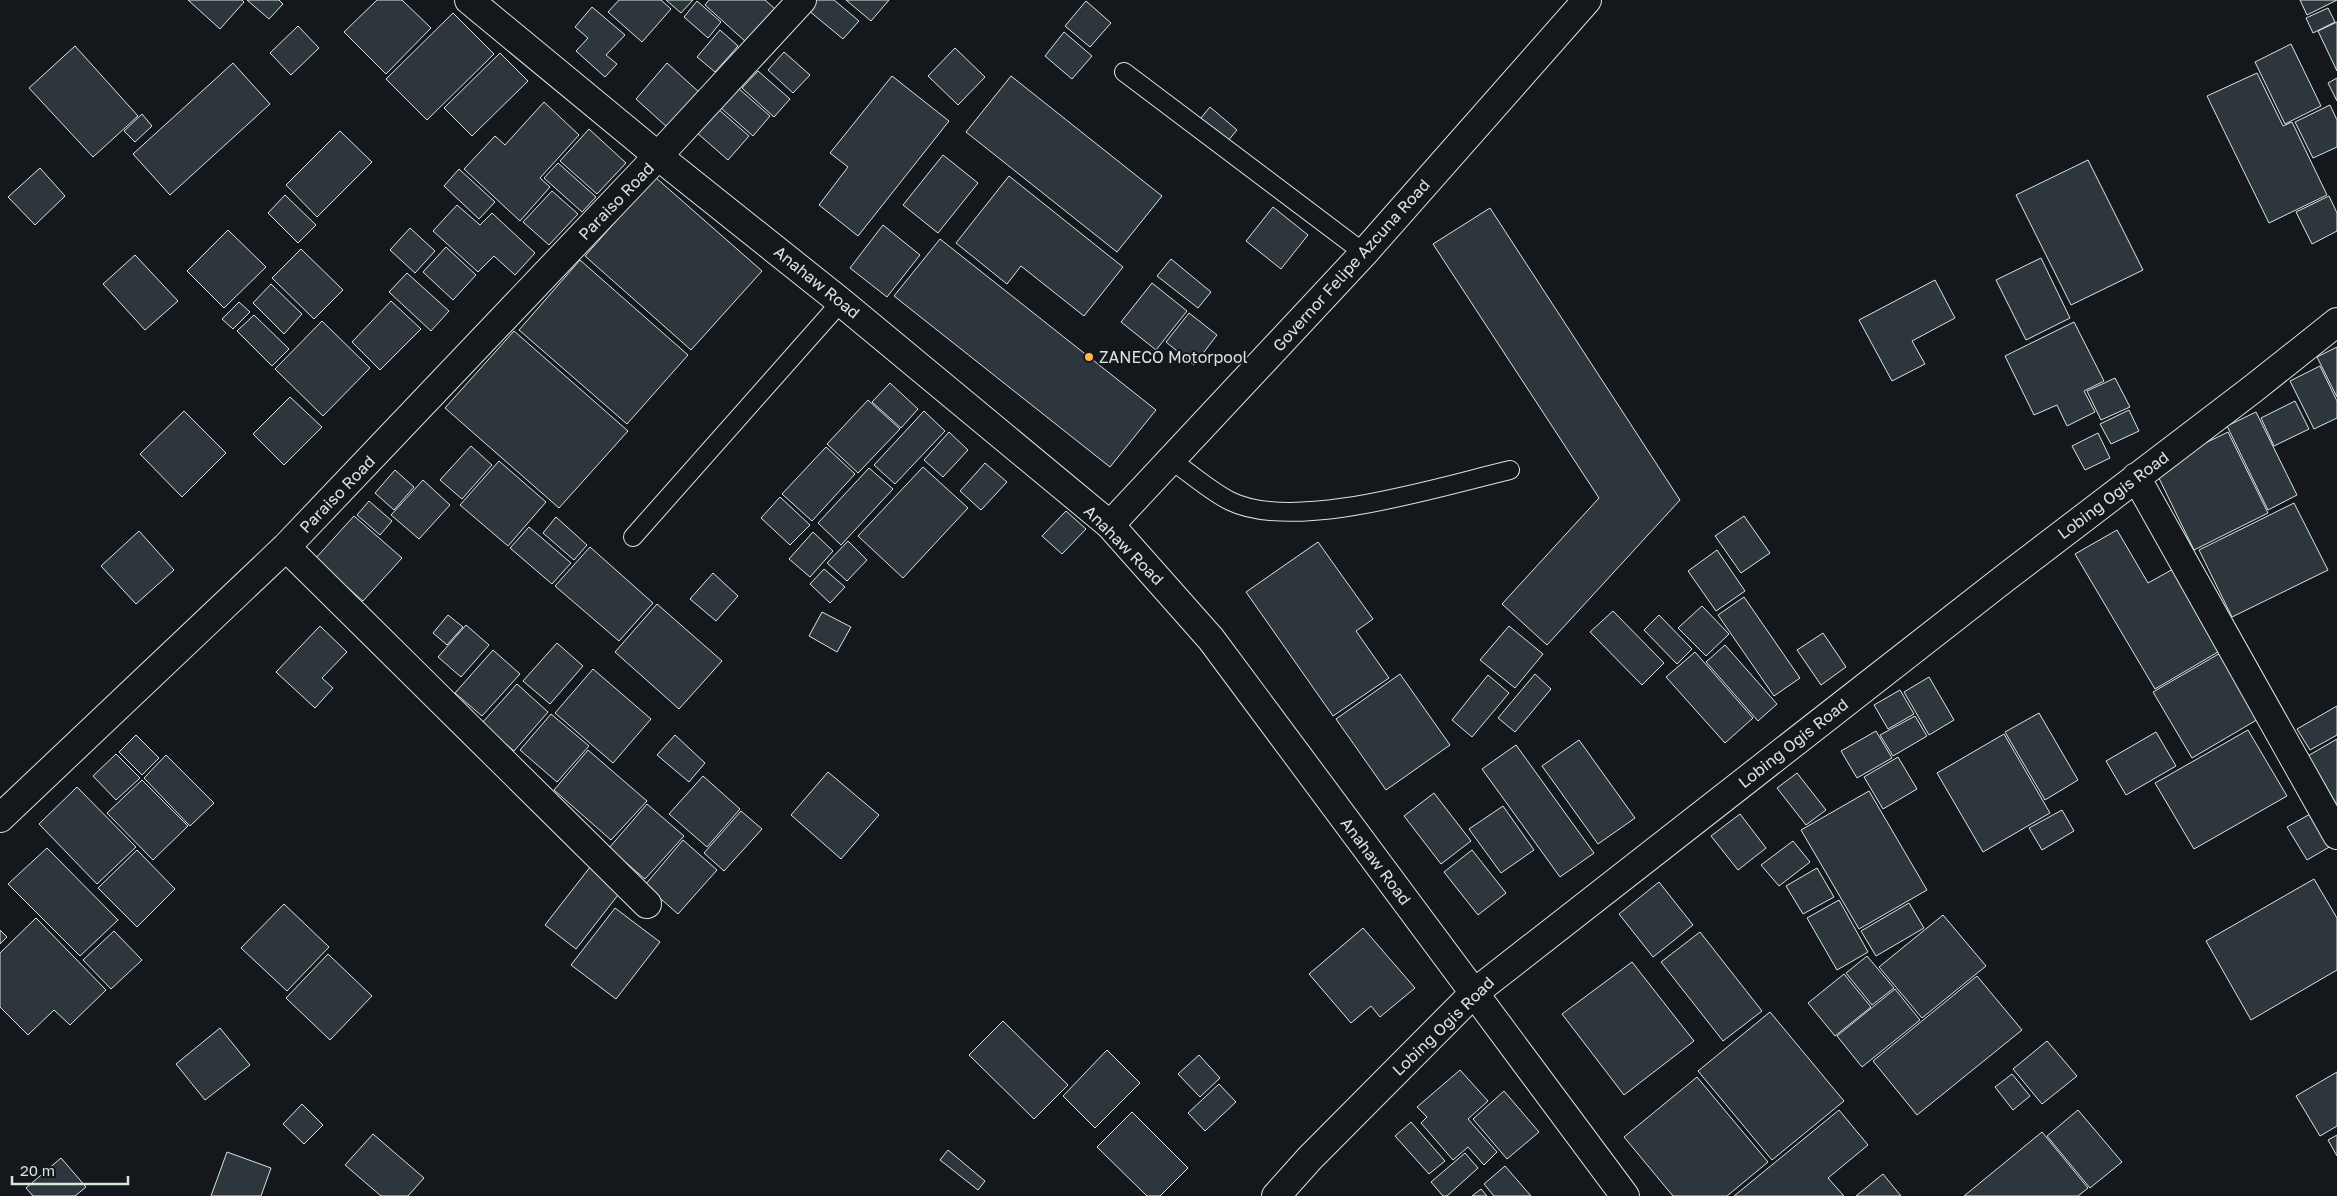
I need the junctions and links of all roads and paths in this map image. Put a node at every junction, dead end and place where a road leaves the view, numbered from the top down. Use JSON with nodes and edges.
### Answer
{"nodes":[{"id":1,"x":469,"y":0,"type":"edge"},
{"id":2,"x":802,"y":0,"type":"edge"},
{"id":3,"x":1587,"y":0,"type":"edge"},
{"id":4,"x":1124,"y":72,"type":"dead end"},
{"id":5,"x":658,"y":156,"type":"junction"},
{"id":6,"x":1364,"y":253,"type":"junction"},
{"id":7,"x":841,"y":302,"type":"junction"},
{"id":8,"x":2337,"y":322,"type":"edge"},
{"id":9,"x":1171,"y":460,"type":"junction"},
{"id":10,"x":1510,"y":470,"type":"dead end"},
{"id":11,"x":2136,"y":477,"type":"junction"},
{"id":12,"x":1110,"y":525,"type":"junction"},
{"id":13,"x":633,"y":537,"type":"dead end"},
{"id":14,"x":286,"y":547,"type":"junction"},
{"id":15,"x":0,"y":818,"type":"edge"},
{"id":16,"x":2337,"y":835,"type":"edge"},
{"id":17,"x":647,"y":904,"type":"dead end"},
{"id":18,"x":1474,"y":992,"type":"junction"},
{"id":19,"x":1276,"y":1196,"type":"edge"},
{"id":20,"x":1625,"y":1196,"type":"edge"}],
"edges":[{"from":1,"to":5,"type":"street","name":"Anahaw Road"},
{"from":2,"to":5,"type":"street","name":"Paraiso Road"},
{"from":3,"to":6,"type":"street","name":"Governor Felipe Azcuna Road"},
{"from":4,"to":6,"type":"lane"},
{"from":5,"to":7,"type":"street","name":"Anahaw Road"},
{"from":5,"to":14,"type":"street","name":"Paraiso Road"},
{"from":6,"to":9,"type":"street","name":"Governor Felipe Azcuna Road"},
{"from":7,"to":12,"type":"street","name":"Anahaw Road"},
{"from":7,"to":13,"type":"lane"},
{"from":8,"to":11,"type":"street","name":"Lobing Ogis Road"},
{"from":9,"to":10,"type":"lane"},
{"from":9,"to":12,"type":"street","name":"Governor Felipe Azcuna Road"},
{"from":11,"to":16,"type":"street"},
{"from":11,"to":18,"type":"street","name":"Lobing Ogis Road"},
{"from":12,"to":18,"type":"street","name":"Anahaw Road"},
{"from":14,"to":15,"type":"street","name":"Paraiso Road"},
{"from":14,"to":17,"type":"street"},
{"from":18,"to":19,"type":"street","name":"Lobing Ogis Road"},
{"from":18,"to":20,"type":"street","name":"Anahaw Road"}]}
